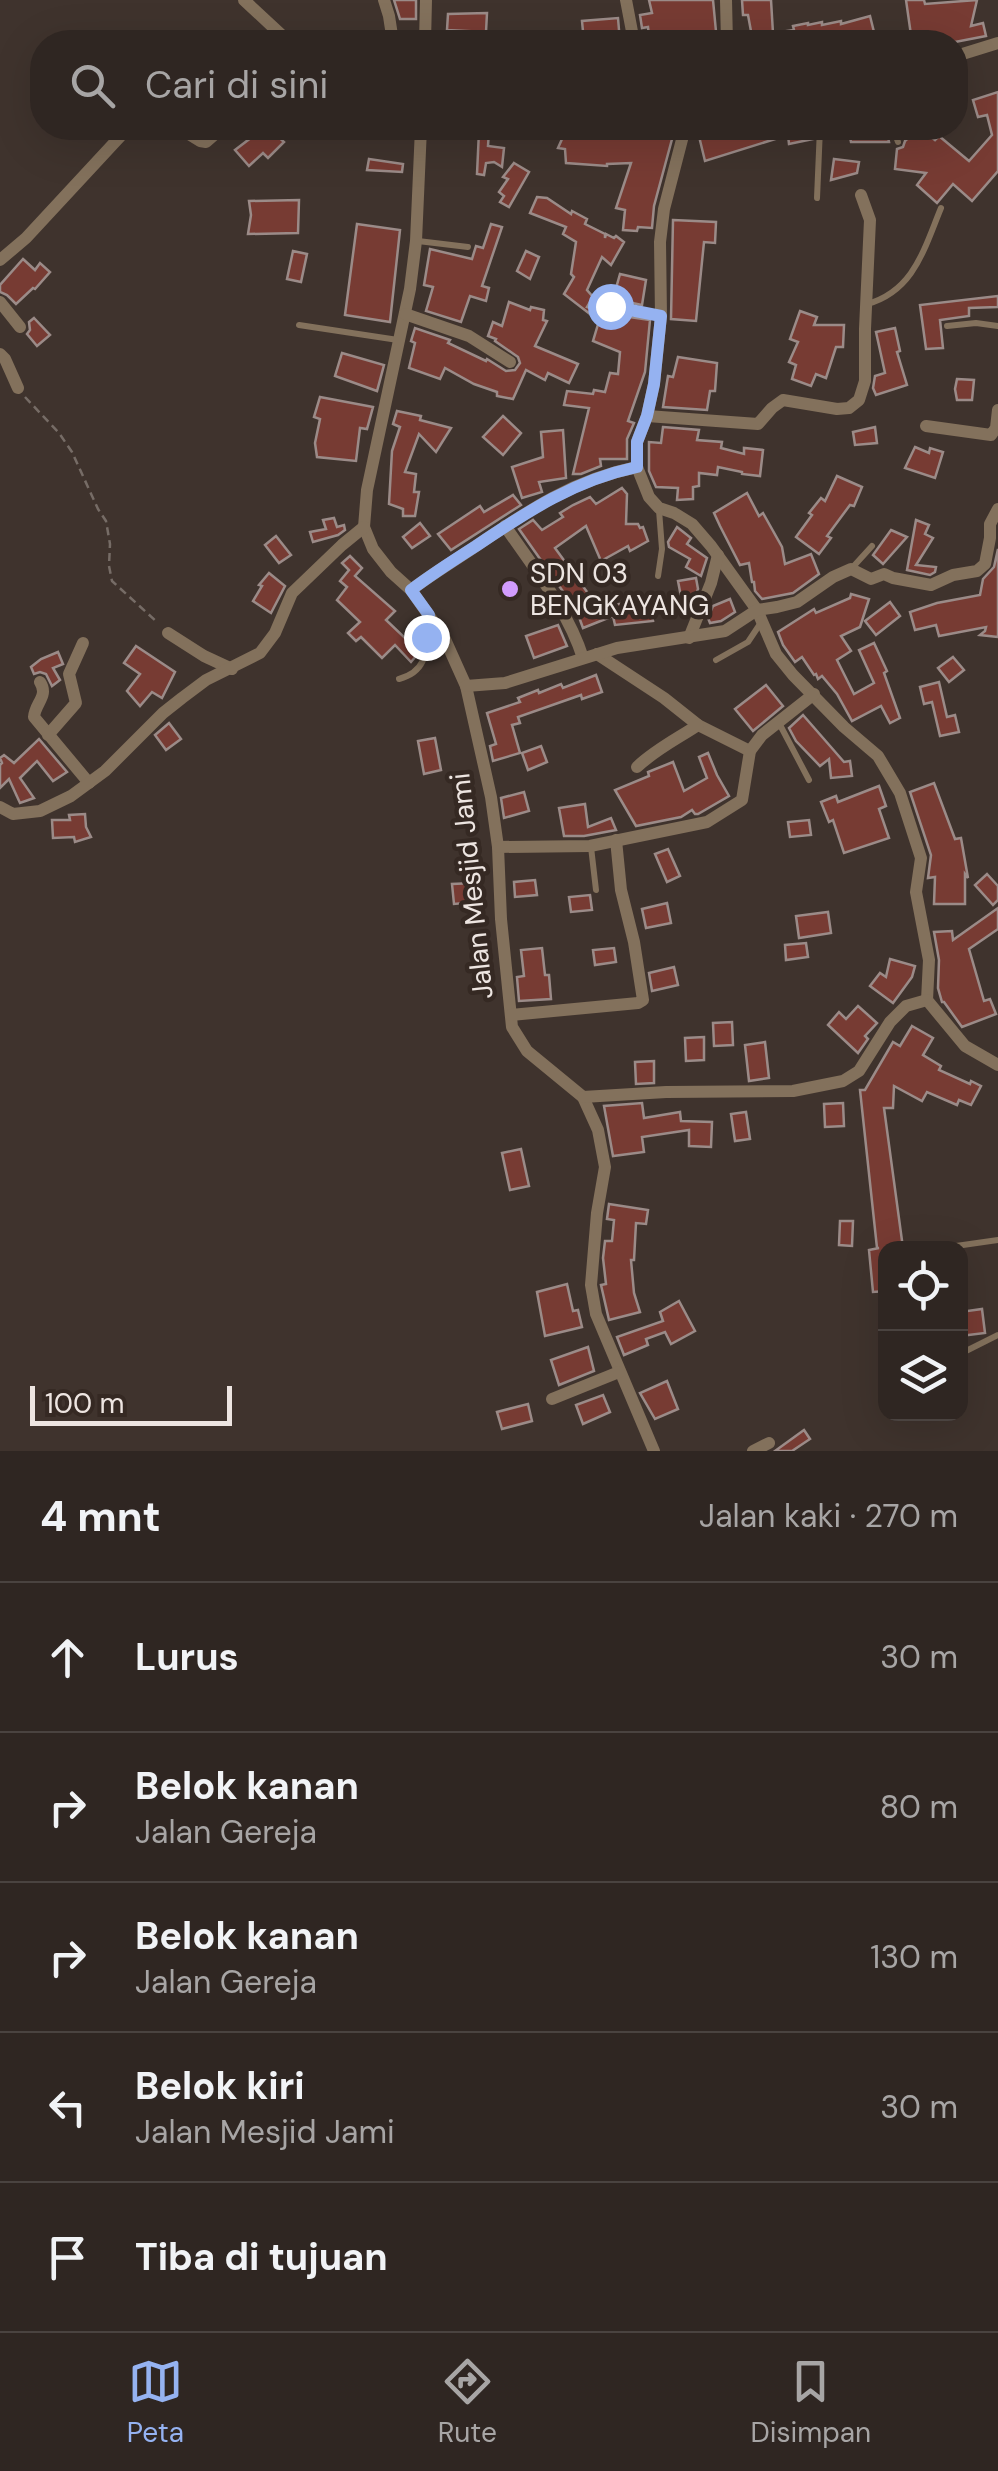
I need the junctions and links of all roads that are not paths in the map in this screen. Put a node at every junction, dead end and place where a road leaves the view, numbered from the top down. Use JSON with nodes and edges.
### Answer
{"nodes":[{"id":1,"x":244,"y":0,"type":"edge"},
{"id":2,"x":384,"y":0,"type":"edge"},
{"id":3,"x":426,"y":0,"type":"edge"},
{"id":4,"x":626,"y":0,"type":"edge"},
{"id":5,"x":726,"y":0,"type":"edge"},
{"id":6,"x":277,"y":30,"type":"edge"},
{"id":7,"x":391,"y":30,"type":"edge"},
{"id":8,"x":425,"y":30,"type":"edge"},
{"id":9,"x":632,"y":30,"type":"edge"},
{"id":10,"x":726,"y":30,"type":"edge"},
{"id":11,"x":998,"y":43,"type":"edge"},
{"id":12,"x":968,"y":52,"type":"edge"},
{"id":13,"x":117,"y":140,"type":"edge"},
{"id":14,"x":421,"y":140,"type":"edge"},
{"id":15,"x":682,"y":140,"type":"edge"},
{"id":16,"x":819,"y":140,"type":"edge"},
{"id":17,"x":861,"y":195,"type":"dead end"},
{"id":18,"x":817,"y":198,"type":"dead end"},
{"id":19,"x":941,"y":208,"type":"dead end"},
{"id":20,"x":416,"y":241,"type":"junction"},
{"id":21,"x":468,"y":247,"type":"dead end"},
{"id":22,"x":0,"y":260,"type":"edge"},
{"id":23,"x":599,"y":295,"type":"dead end"},
{"id":24,"x":0,"y":302,"type":"edge"},
{"id":25,"x":866,"y":304,"type":"junction"},
{"id":26,"x":405,"y":314,"type":"junction"},
{"id":27,"x":661,"y":316,"type":"junction"},
{"id":28,"x":299,"y":325,"type":"dead end"},
{"id":29,"x":947,"y":326,"type":"dead end"},
{"id":30,"x":998,"y":326,"type":"edge"},
{"id":31,"x":20,"y":327,"type":"dead end"},
{"id":32,"x":400,"y":340,"type":"junction"},
{"id":33,"x":0,"y":354,"type":"edge"},
{"id":34,"x":510,"y":362,"type":"dead end"},
{"id":35,"x":18,"y":388,"type":"road end"},
{"id":36,"x":998,"y":410,"type":"edge"},
{"id":37,"x":647,"y":416,"type":"junction"},
{"id":38,"x":926,"y":426,"type":"dead end"},
{"id":39,"x":637,"y":467,"type":"junction"},
{"id":40,"x":659,"y":508,"type":"junction"},
{"id":41,"x":998,"y":509,"type":"edge"},
{"id":42,"x":505,"y":526,"type":"junction"},
{"id":43,"x":364,"y":527,"type":"junction"},
{"id":44,"x":872,"y":546,"type":"dead end"},
{"id":45,"x":718,"y":555,"type":"junction"},
{"id":46,"x":851,"y":569,"type":"junction"},
{"id":47,"x":658,"y":576,"type":"dead end"},
{"id":48,"x":411,"y":590,"type":"junction"},
{"id":49,"x":429,"y":615,"type":"junction"},
{"id":50,"x":759,"y":615,"type":"junction"},
{"id":51,"x":168,"y":633,"type":"road end"},
{"id":52,"x":688,"y":638,"type":"junction"},
{"id":53,"x":83,"y":643,"type":"dead end"},
{"id":54,"x":590,"y":656,"type":"junction"},
{"id":55,"x":716,"y":660,"type":"dead end"},
{"id":56,"x":232,"y":669,"type":"junction"},
{"id":57,"x":398,"y":679,"type":"dead end"},
{"id":58,"x":40,"y":682,"type":"dead end"},
{"id":59,"x":466,"y":686,"type":"junction"},
{"id":60,"x":814,"y":694,"type":"junction"},
{"id":61,"x":779,"y":722,"type":"junction"},
{"id":62,"x":698,"y":726,"type":"junction"},
{"id":63,"x":48,"y":735,"type":"junction"},
{"id":64,"x":750,"y":751,"type":"junction"},
{"id":65,"x":637,"y":767,"type":"dead end"},
{"id":66,"x":809,"y":780,"type":"dead end"},
{"id":67,"x":88,"y":783,"type":"junction"},
{"id":68,"x":0,"y":807,"type":"edge"},
{"id":69,"x":616,"y":840,"type":"junction"},
{"id":70,"x":590,"y":846,"type":"junction"},
{"id":71,"x":498,"y":847,"type":"junction"},
{"id":72,"x":596,"y":890,"type":"dead end"},
{"id":73,"x":927,"y":1000,"type":"junction"},
{"id":74,"x":511,"y":1015,"type":"junction"},
{"id":75,"x":998,"y":1066,"type":"edge"},
{"id":76,"x":583,"y":1097,"type":"junction"},
{"id":77,"x":998,"y":1240,"type":"edge"},
{"id":78,"x":968,"y":1244,"type":"edge"},
{"id":79,"x":998,"y":1335,"type":"edge"},
{"id":80,"x":968,"y":1350,"type":"edge"},
{"id":81,"x":619,"y":1372,"type":"junction"},
{"id":82,"x":552,"y":1399,"type":"dead end"},
{"id":83,"x":769,"y":1443,"type":"dead end"},
{"id":84,"x":654,"y":1451,"type":"edge"},
{"id":85,"x":753,"y":1451,"type":"edge"}],
"edges":[{"from":1,"to":6,"type":"street"},
{"from":2,"to":7,"type":"street"},
{"from":3,"to":8,"type":"street"},
{"from":4,"to":9,"type":"street"},
{"from":5,"to":10,"type":"street"},
{"from":11,"to":12,"type":"street"},
{"from":13,"to":22,"type":"street"},
{"from":14,"to":20,"type":"street"},
{"from":15,"to":27,"type":"street"},
{"from":16,"to":18,"type":"lane"},
{"from":17,"to":25,"type":"street"},
{"from":19,"to":25,"type":"lane"},
{"from":20,"to":21,"type":"lane"},
{"from":20,"to":26,"type":"street"},
{"from":23,"to":27,"type":"lane"},
{"from":24,"to":31,"type":"street"},
{"from":25,"to":37,"type":"street"},
{"from":26,"to":32,"type":"street"},
{"from":26,"to":34,"type":"street"},
{"from":27,"to":37,"type":"street"},
{"from":28,"to":32,"type":"lane"},
{"from":29,"to":30,"type":"lane"},
{"from":32,"to":43,"type":"street"},
{"from":33,"to":35,"type":"street"},
{"from":36,"to":38,"type":"street"},
{"from":37,"to":39,"type":"street"},
{"from":39,"to":40,"type":"street"},
{"from":39,"to":42,"type":"street"},
{"from":40,"to":45,"type":"street"},
{"from":40,"to":47,"type":"lane"},
{"from":41,"to":46,"type":"street"},
{"from":42,"to":48,"type":"street"},
{"from":42,"to":54,"type":"street"},
{"from":43,"to":48,"type":"street","name":"Jalan Mesjid Jami"},
{"from":43,"to":56,"type":"street"},
{"from":44,"to":46,"type":"lane"},
{"from":45,"to":50,"type":"street"},
{"from":45,"to":52,"type":"street"},
{"from":46,"to":50,"type":"street"},
{"from":48,"to":49,"type":"street","name":"Jalan Mesjid Jami"},
{"from":49,"to":57,"type":"lane"},
{"from":49,"to":59,"type":"street","name":"Jalan Mesjid Jami"},
{"from":50,"to":52,"type":"street"},
{"from":50,"to":55,"type":"lane"},
{"from":50,"to":60,"type":"street"},
{"from":51,"to":56,"type":"street"},
{"from":52,"to":54,"type":"street"},
{"from":53,"to":63,"type":"street"},
{"from":54,"to":59,"type":"street"},
{"from":54,"to":62,"type":"street"},
{"from":56,"to":67,"type":"street"},
{"from":58,"to":63,"type":"street"},
{"from":59,"to":71,"type":"street","name":"Jalan Mesjid Jami"},
{"from":60,"to":61,"type":"street"},
{"from":60,"to":73,"type":"street"},
{"from":61,"to":64,"type":"street"},
{"from":61,"to":66,"type":"lane"},
{"from":62,"to":64,"type":"street"},
{"from":62,"to":65,"type":"street"},
{"from":63,"to":67,"type":"street"},
{"from":64,"to":69,"type":"street"},
{"from":67,"to":68,"type":"street"},
{"from":69,"to":70,"type":"street"},
{"from":69,"to":74,"type":"street"},
{"from":70,"to":71,"type":"street"},
{"from":70,"to":72,"type":"lane"},
{"from":71,"to":74,"type":"street","name":"Jalan Mesjid Jami"},
{"from":73,"to":75,"type":"street"},
{"from":73,"to":76,"type":"street"},
{"from":74,"to":76,"type":"street","name":"Jalan Mesjid Jami"},
{"from":76,"to":81,"type":"street","name":"Jalan Mesjid Jami"},
{"from":77,"to":78,"type":"lane"},
{"from":79,"to":80,"type":"lane"},
{"from":81,"to":82,"type":"street"},
{"from":81,"to":84,"type":"street","name":"Jalan Mesjid Jami"},
{"from":83,"to":85,"type":"street"}]}
